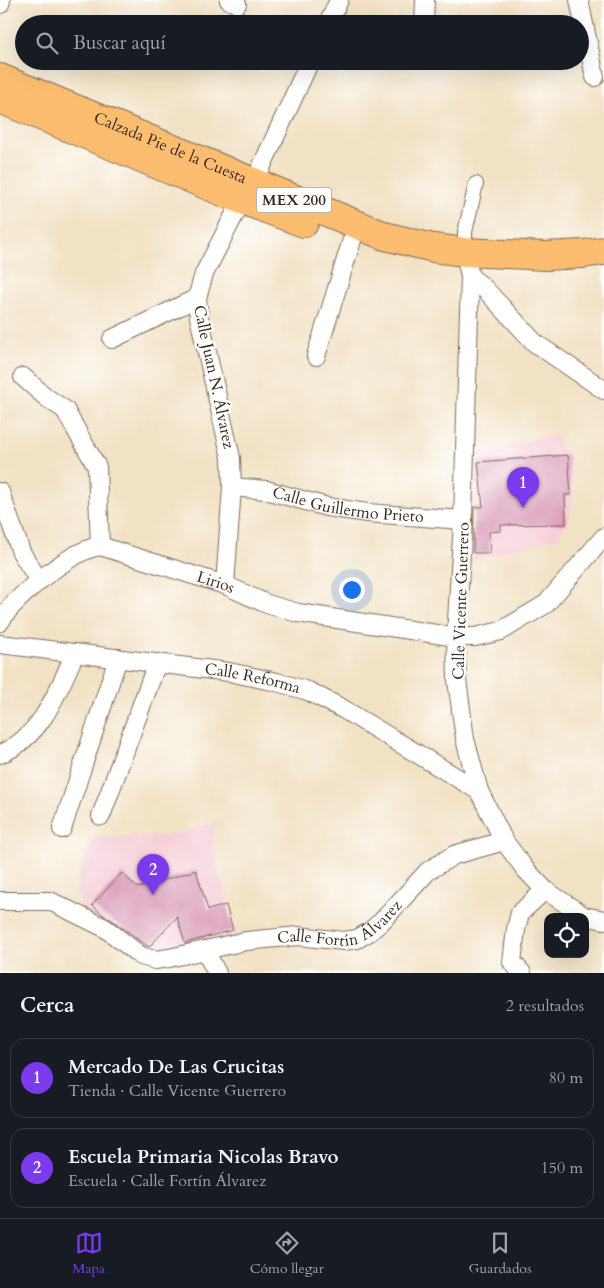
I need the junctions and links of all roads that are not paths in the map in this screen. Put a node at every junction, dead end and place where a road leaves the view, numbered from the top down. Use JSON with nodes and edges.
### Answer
{"nodes":[{"id":1,"x":2,"y":0,"type":"edge"},
{"id":2,"x":339,"y":0,"type":"edge"},
{"id":3,"x":425,"y":0,"type":"edge"},
{"id":4,"x":579,"y":0,"type":"edge"},
{"id":5,"x":0,"y":4,"type":"edge"},
{"id":6,"x":332,"y":15,"type":"edge"},
{"id":7,"x":424,"y":15,"type":"edge"},
{"id":8,"x":582,"y":15,"type":"edge"},
{"id":9,"x":589,"y":48,"type":"edge"},
{"id":10,"x":306,"y":70,"type":"edge"},
{"id":11,"x":595,"y":77,"type":"dead end"},
{"id":12,"x":0,"y":78,"type":"edge"},
{"id":13,"x":0,"y":99,"type":"edge"},
{"id":14,"x":476,"y":184,"type":"dead end"},
{"id":15,"x":248,"y":192,"type":"junction"},
{"id":16,"x":352,"y":240,"type":"junction"},
{"id":17,"x":604,"y":251,"type":"edge"},
{"id":18,"x":468,"y":266,"type":"junction"},
{"id":19,"x":604,"y":268,"type":"edge"},
{"id":20,"x":198,"y":298,"type":"junction"},
{"id":21,"x":112,"y":339,"type":"dead end"},
{"id":22,"x":316,"y":356,"type":"dead end"},
{"id":23,"x":23,"y":377,"type":"dead end"},
{"id":24,"x":604,"y":390,"type":"edge"},
{"id":25,"x":232,"y":487,"type":"junction"},
{"id":26,"x":0,"y":492,"type":"edge"},
{"id":27,"x":463,"y":520,"type":"junction"},
{"id":28,"x":604,"y":537,"type":"edge"},
{"id":29,"x":100,"y":546,"type":"junction"},
{"id":30,"x":40,"y":581,"type":"junction"},
{"id":31,"x":225,"y":585,"type":"junction"},
{"id":32,"x":1,"y":615,"type":"edge"},
{"id":33,"x":456,"y":637,"type":"junction"},
{"id":34,"x":0,"y":644,"type":"edge"},
{"id":35,"x":75,"y":653,"type":"junction"},
{"id":36,"x":118,"y":658,"type":"junction"},
{"id":37,"x":157,"y":663,"type":"junction"},
{"id":38,"x":0,"y":754,"type":"edge"},
{"id":39,"x":479,"y":790,"type":"junction"},
{"id":40,"x":101,"y":816,"type":"dead end"},
{"id":41,"x":62,"y":829,"type":"dead end"},
{"id":42,"x":504,"y":841,"type":"junction"},
{"id":43,"x":545,"y":890,"type":"junction"},
{"id":44,"x":0,"y":901,"type":"edge"},
{"id":45,"x":604,"y":920,"type":"edge"},
{"id":46,"x":205,"y":950,"type":"junction"},
{"id":47,"x":217,"y":973,"type":"edge"},
{"id":48,"x":522,"y":973,"type":"edge"}],
"edges":[{"from":1,"to":5,"type":"street"},
{"from":2,"to":6,"type":"street"},
{"from":3,"to":7,"type":"street"},
{"from":4,"to":8,"type":"street"},
{"from":9,"to":11,"type":"street"},
{"from":10,"to":15,"type":"street","name":"Calle Juan N. Álvarez"},
{"from":12,"to":15,"type":"main road","name":"Calzada Pie de la Cuesta","number":"MEX 200"},
{"from":13,"to":15,"type":"main road","name":"Calzada Pie de la Cuesta","number":"MEX 200"},
{"from":14,"to":18,"type":"street"},
{"from":15,"to":16,"type":"main road","name":"Calzada Pie de la Cuesta","number":"MEX 200"},
{"from":15,"to":18,"type":"main road","name":"Calzada Pie de la Cuesta","number":"MEX 200"},
{"from":15,"to":20,"type":"street","name":"Calle Juan N. Álvarez"},
{"from":16,"to":18,"type":"main road","name":"Calzada Pie de la Cuesta","number":"MEX 200"},
{"from":16,"to":22,"type":"street"},
{"from":17,"to":18,"type":"main road","name":"Calzada Pie de la Cuesta","number":"MEX 200"},
{"from":18,"to":19,"type":"main road","name":"Calzada Pie de la Cuesta","number":"MEX 200"},
{"from":18,"to":24,"type":"street"},
{"from":18,"to":27,"type":"street","name":"Calle Vicente Guerrero"},
{"from":20,"to":21,"type":"street"},
{"from":20,"to":25,"type":"street","name":"Calle Juan N. Álvarez"},
{"from":23,"to":29,"type":"street"},
{"from":25,"to":27,"type":"street","name":"Calle Guillermo Prieto"},
{"from":25,"to":31,"type":"street","name":"Calle Juan N. Álvarez"},
{"from":26,"to":30,"type":"street"},
{"from":27,"to":33,"type":"street","name":"Calle Vicente Guerrero"},
{"from":28,"to":33,"type":"street","name":"Lirios"},
{"from":29,"to":30,"type":"street"},
{"from":29,"to":31,"type":"street","name":"Lirios"},
{"from":30,"to":32,"type":"street"},
{"from":31,"to":33,"type":"street","name":"Lirios"},
{"from":33,"to":39,"type":"street","name":"Calle Vicente Guerrero"},
{"from":34,"to":35,"type":"street","name":"Calle Reforma"},
{"from":35,"to":36,"type":"street","name":"Calle Reforma"},
{"from":35,"to":38,"type":"street"},
{"from":36,"to":37,"type":"street","name":"Calle Reforma"},
{"from":36,"to":41,"type":"street"},
{"from":37,"to":39,"type":"street","name":"Calle Reforma"},
{"from":37,"to":40,"type":"street"},
{"from":39,"to":42,"type":"street","name":"Calle Vicente Guerrero"},
{"from":42,"to":43,"type":"street","name":"Calle Vicente Guerrero"},
{"from":42,"to":46,"type":"street","name":"Calle Fortín Álvarez"},
{"from":43,"to":45,"type":"street","name":"Calle Vicente Guerrero"},
{"from":43,"to":48,"type":"street"},
{"from":44,"to":46,"type":"street","name":"Calle Fortín Álvarez"},
{"from":46,"to":47,"type":"street"}]}
